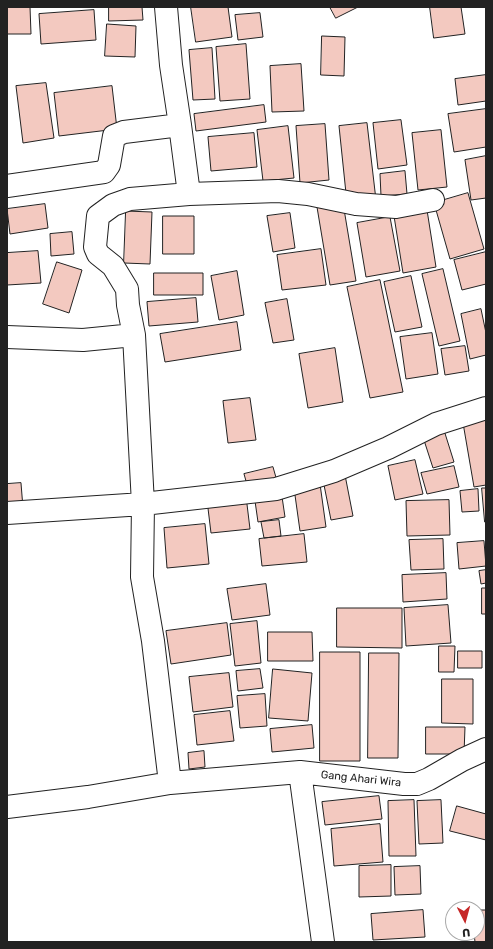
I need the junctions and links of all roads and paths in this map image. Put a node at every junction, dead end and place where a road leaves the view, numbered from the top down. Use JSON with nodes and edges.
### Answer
{"nodes":[{"id":1,"x":166,"y":7,"type":"edge"},
{"id":2,"x":180,"y":125,"type":"junction"},
{"id":3,"x":7,"y":186,"type":"edge"},
{"id":4,"x":189,"y":194,"type":"junction"},
{"id":5,"x":433,"y":200,"type":"dead end"},
{"id":6,"x":134,"y":335,"type":"junction"},
{"id":7,"x":7,"y":337,"type":"edge"},
{"id":8,"x":486,"y":408,"type":"edge"},
{"id":9,"x":142,"y":504,"type":"junction"},
{"id":10,"x":7,"y":513,"type":"edge"},
{"id":11,"x":486,"y":748,"type":"edge"},
{"id":12,"x":300,"y":772,"type":"junction"},
{"id":13,"x":170,"y":783,"type":"junction"},
{"id":14,"x":7,"y":807,"type":"edge"},
{"id":15,"x":324,"y":942,"type":"edge"}],
"edges":[{"from":1,"to":2,"type":"street"},
{"from":2,"to":3,"type":"street"},
{"from":2,"to":4,"type":"street"},
{"from":4,"to":5,"type":"street"},
{"from":4,"to":6,"type":"street"},
{"from":6,"to":7,"type":"street"},
{"from":6,"to":9,"type":"street"},
{"from":8,"to":9,"type":"street"},
{"from":9,"to":10,"type":"street"},
{"from":9,"to":13,"type":"street"},
{"from":11,"to":12,"type":"street","name":"Gang Ahari Wira"},
{"from":12,"to":13,"type":"street","name":"Gang Ahari Wira"},
{"from":12,"to":15,"type":"street"},
{"from":13,"to":14,"type":"street","name":"Gang Ahari Wira"}]}
